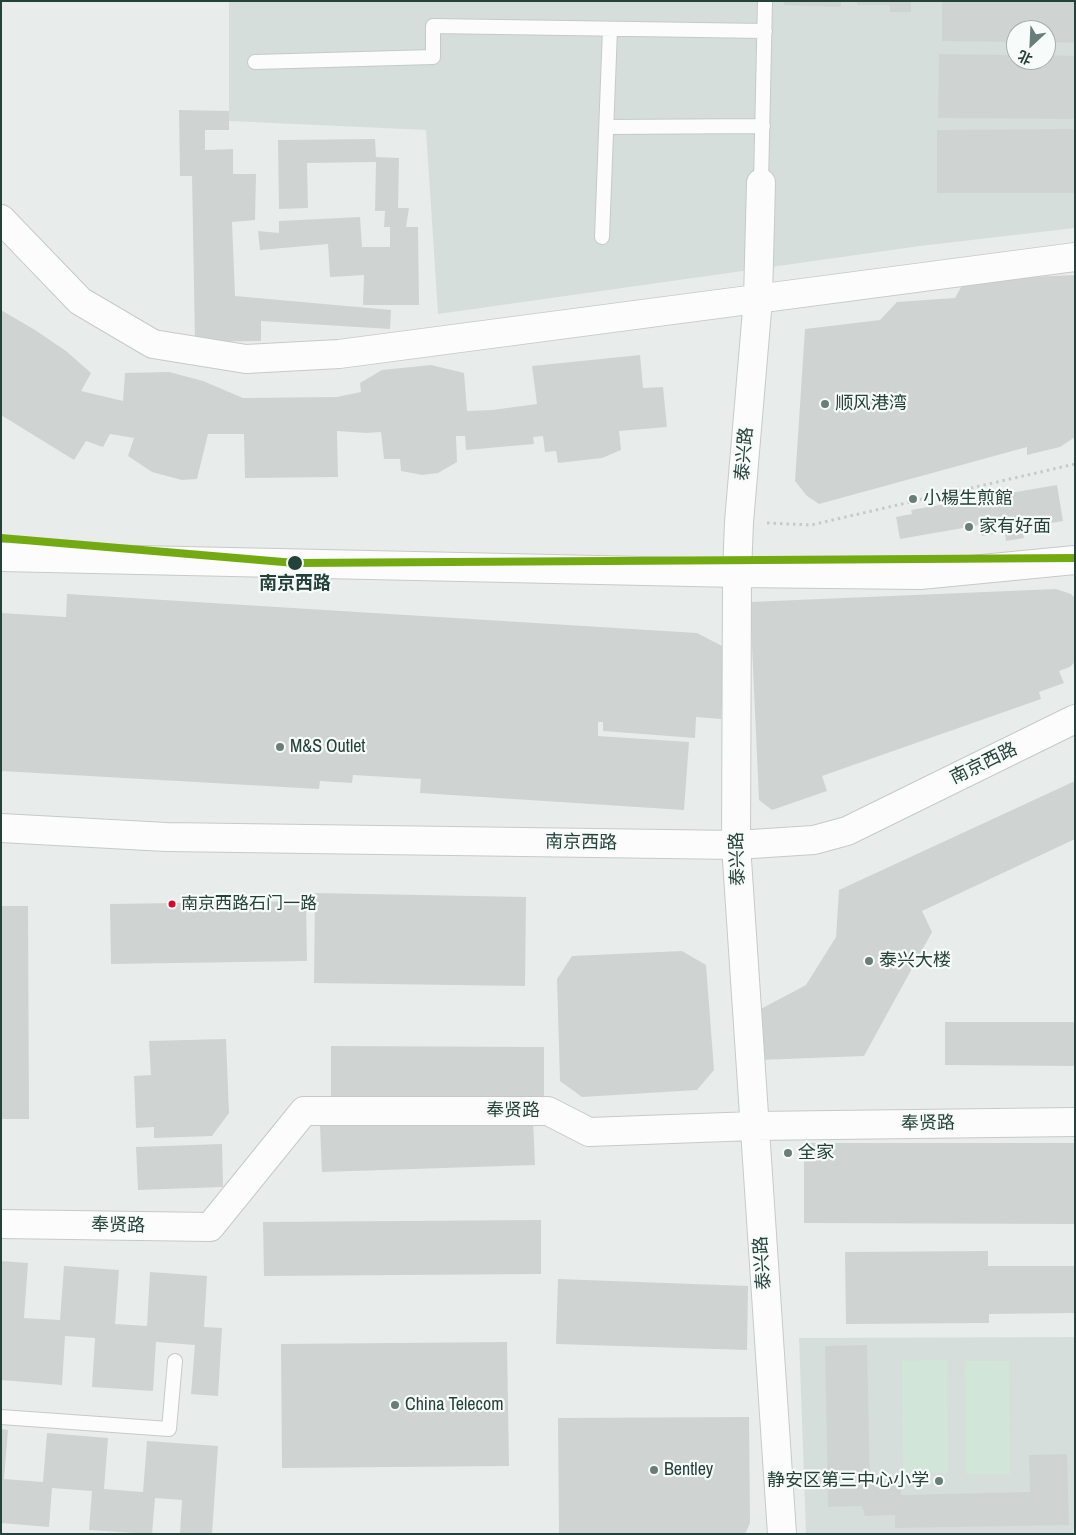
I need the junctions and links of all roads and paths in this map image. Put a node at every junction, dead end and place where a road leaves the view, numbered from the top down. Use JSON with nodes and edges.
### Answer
{"nodes":[{"id":1,"x":765,"y":1,"type":"edge"},
{"id":2,"x":610,"y":28,"type":"junction"},
{"id":3,"x":765,"y":31,"type":"junction"},
{"id":4,"x":255,"y":62,"type":"dead end"},
{"id":5,"x":763,"y":126,"type":"junction"},
{"id":6,"x":607,"y":127,"type":"junction"},
{"id":7,"x":762,"y":183,"type":"joint"},
{"id":8,"x":1,"y":219,"type":"edge"},
{"id":9,"x":602,"y":237,"type":"dead end"},
{"id":10,"x":1075,"y":257,"type":"edge"},
{"id":11,"x":758,"y":299,"type":"junction"},
{"id":12,"x":1075,"y":464,"type":"edge"},
{"id":13,"x":739,"y":522,"type":"junction"},
{"id":14,"x":1,"y":557,"type":"edge"},
{"id":15,"x":1075,"y":560,"type":"edge"},
{"id":16,"x":737,"y":573,"type":"junction"},
{"id":17,"x":1075,"y":719,"type":"edge"},
{"id":18,"x":1,"y":828,"type":"edge"},
{"id":19,"x":736,"y":846,"type":"junction"},
{"id":20,"x":1075,"y":1122,"type":"edge"},
{"id":21,"x":754,"y":1126,"type":"junction"},
{"id":22,"x":1,"y":1224,"type":"edge"},
{"id":23,"x":175,"y":1360,"type":"dead end"},
{"id":24,"x":1,"y":1417,"type":"edge"},
{"id":25,"x":782,"y":1534,"type":"edge"}],
"edges":[{"from":1,"to":3,"type":"lane"},
{"from":2,"to":3,"type":"lane"},
{"from":2,"to":4,"type":"lane"},
{"from":2,"to":6,"type":"lane"},
{"from":3,"to":5,"type":"lane"},
{"from":5,"to":6,"type":"lane"},
{"from":5,"to":7,"type":"lane"},
{"from":6,"to":9,"type":"lane"},
{"from":7,"to":11,"type":"street","name":"泰兴路"},
{"from":8,"to":11,"type":"street"},
{"from":10,"to":11,"type":"street"},
{"from":11,"to":13,"type":"street","name":"泰兴路"},
{"from":12,"to":13,"type":"path"},
{"from":13,"to":16,"type":"street","name":"泰兴路"},
{"from":14,"to":16,"type":"street"},
{"from":15,"to":16,"type":"street"},
{"from":16,"to":19,"type":"street","name":"泰兴路"},
{"from":17,"to":19,"type":"street","name":"南京西路"},
{"from":18,"to":19,"type":"street","name":"南京西路"},
{"from":19,"to":21,"type":"street","name":"泰兴路"},
{"from":20,"to":21,"type":"street","name":"奉贤路"},
{"from":21,"to":22,"type":"street","name":"奉贤路"},
{"from":21,"to":25,"type":"street","name":"泰兴路"},
{"from":23,"to":24,"type":"lane"}]}
